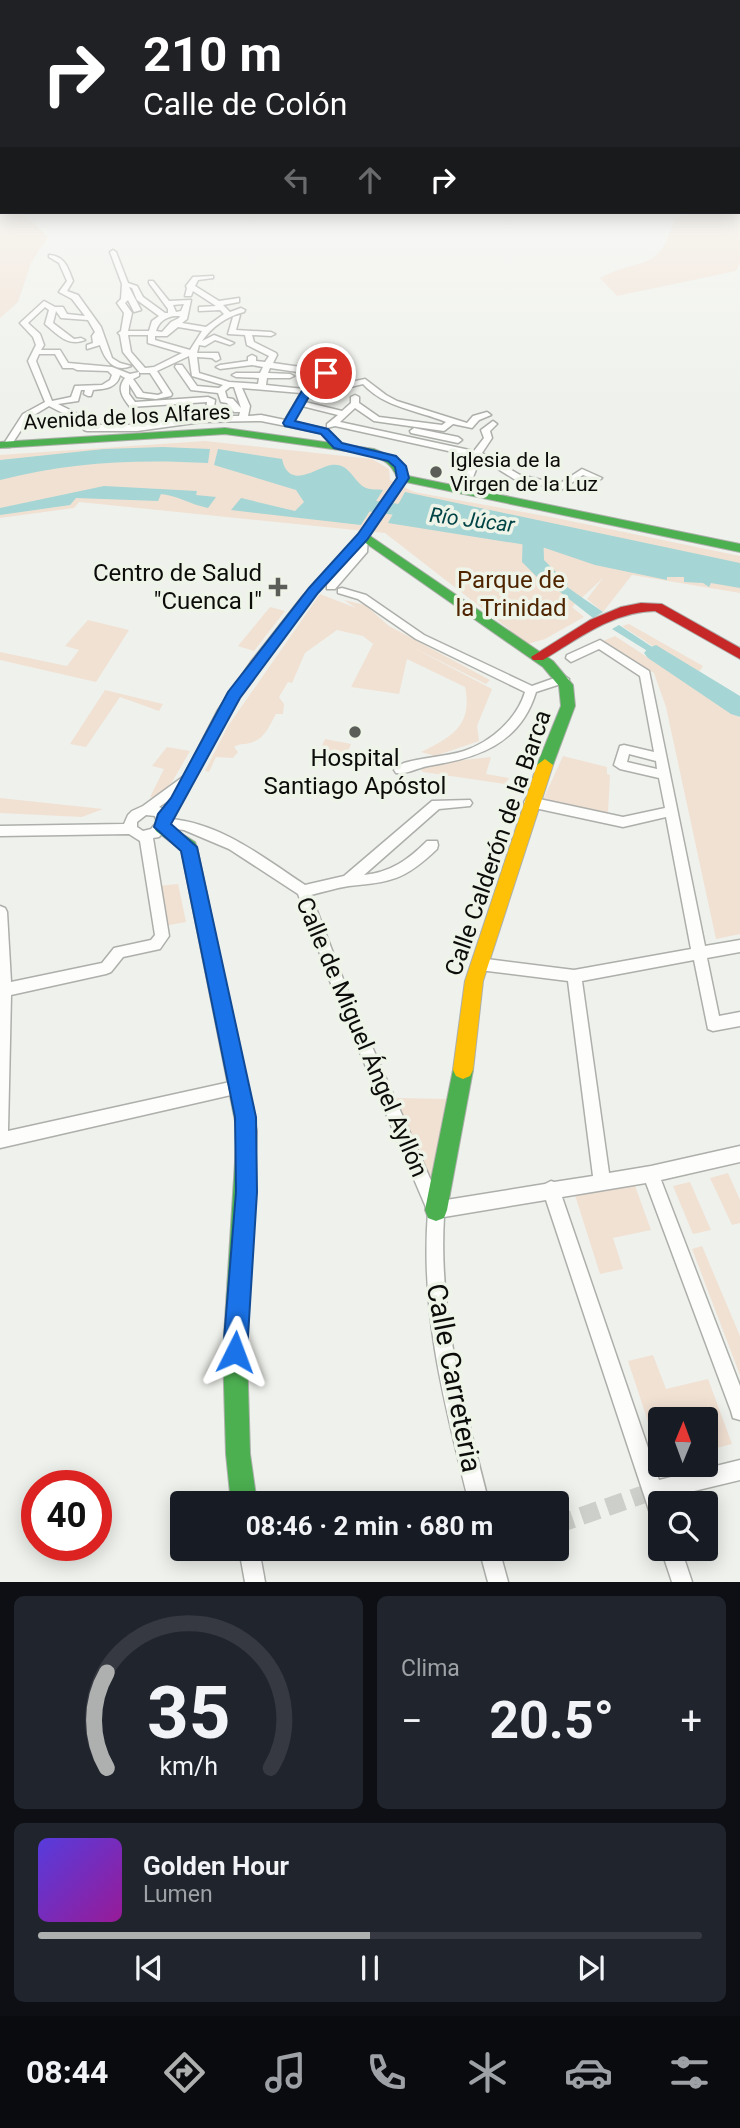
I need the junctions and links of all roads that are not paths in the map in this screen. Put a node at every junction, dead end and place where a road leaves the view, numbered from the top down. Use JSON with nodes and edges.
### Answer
{"nodes":[{"id":1,"x":54,"y":258,"type":"edge"},
{"id":2,"x":115,"y":258,"type":"edge"},
{"id":3,"x":211,"y":277,"type":"dead end"},
{"id":4,"x":151,"y":282,"type":"dead end"},
{"id":5,"x":189,"y":286,"type":"junction"},
{"id":6,"x":125,"y":287,"type":"junction"},
{"id":7,"x":159,"y":294,"type":"junction"},
{"id":8,"x":139,"y":295,"type":"junction"},
{"id":9,"x":236,"y":300,"type":"dead end"},
{"id":10,"x":188,"y":302,"type":"junction"},
{"id":11,"x":166,"y":303,"type":"junction"},
{"id":12,"x":222,"y":308,"type":"junction"},
{"id":13,"x":202,"y":309,"type":"dead end"},
{"id":14,"x":137,"y":310,"type":"dead end"},
{"id":15,"x":52,"y":311,"type":"junction"},
{"id":16,"x":184,"y":313,"type":"junction"},
{"id":17,"x":168,"y":315,"type":"junction"},
{"id":18,"x":87,"y":318,"type":"dead end"},
{"id":19,"x":68,"y":324,"type":"dead end"},
{"id":20,"x":174,"y":324,"type":"junction"},
{"id":21,"x":59,"y":330,"type":"junction"},
{"id":22,"x":210,"y":330,"type":"junction"},
{"id":23,"x":100,"y":332,"type":"junction"},
{"id":24,"x":122,"y":333,"type":"junction"},
{"id":25,"x":248,"y":333,"type":"junction"},
{"id":26,"x":152,"y":334,"type":"junction"},
{"id":27,"x":271,"y":334,"type":"dead end"},
{"id":28,"x":37,"y":336,"type":"junction"},
{"id":29,"x":81,"y":340,"type":"dead end"},
{"id":30,"x":230,"y":343,"type":"dead end"},
{"id":31,"x":90,"y":346,"type":"dead end"},
{"id":32,"x":194,"y":351,"type":"junction"},
{"id":33,"x":36,"y":352,"type":"junction"},
{"id":34,"x":273,"y":355,"type":"junction"},
{"id":35,"x":248,"y":360,"type":"junction"},
{"id":36,"x":270,"y":364,"type":"junction"},
{"id":37,"x":110,"y":367,"type":"junction"},
{"id":38,"x":179,"y":367,"type":"dead end"},
{"id":39,"x":144,"y":370,"type":"junction"},
{"id":40,"x":289,"y":372,"type":"junction"},
{"id":41,"x":195,"y":374,"type":"junction"},
{"id":42,"x":247,"y":374,"type":"junction"},
{"id":43,"x":236,"y":375,"type":"dead end"},
{"id":44,"x":262,"y":375,"type":"junction"},
{"id":45,"x":129,"y":378,"type":"junction"},
{"id":46,"x":185,"y":378,"type":"junction"},
{"id":47,"x":80,"y":383,"type":"junction"},
{"id":48,"x":361,"y":383,"type":"junction"},
{"id":49,"x":105,"y":384,"type":"junction"},
{"id":50,"x":162,"y":385,"type":"junction"},
{"id":51,"x":194,"y":388,"type":"junction"},
{"id":52,"x":88,"y":391,"type":"joint"},
{"id":53,"x":307,"y":391,"type":"junction"},
{"id":54,"x":227,"y":392,"type":"junction"},
{"id":55,"x":332,"y":394,"type":"junction"},
{"id":56,"x":166,"y":398,"type":"junction"},
{"id":57,"x":211,"y":400,"type":"junction"},
{"id":58,"x":250,"y":402,"type":"junction"},
{"id":59,"x":49,"y":403,"type":"junction"},
{"id":60,"x":300,"y":403,"type":"junction"},
{"id":61,"x":329,"y":404,"type":"dead end"},
{"id":62,"x":359,"y":406,"type":"junction"},
{"id":63,"x":220,"y":410,"type":"junction"},
{"id":64,"x":463,"y":413,"type":"dead end"},
{"id":65,"x":344,"y":414,"type":"junction"},
{"id":66,"x":487,"y":415,"type":"dead end"},
{"id":67,"x":423,"y":417,"type":"dead end"},
{"id":68,"x":451,"y":421,"type":"junction"},
{"id":69,"x":288,"y":423,"type":"junction"},
{"id":70,"x":334,"y":423,"type":"junction"},
{"id":71,"x":493,"y":424,"type":"dead end"},
{"id":72,"x":469,"y":426,"type":"junction"},
{"id":73,"x":394,"y":427,"type":"dead end"},
{"id":74,"x":324,"y":431,"type":"junction"},
{"id":75,"x":458,"y":440,"type":"junction"},
{"id":76,"x":3,"y":445,"type":"edge"},
{"id":77,"x":338,"y":446,"type":"junction"},
{"id":78,"x":450,"y":450,"type":"junction"},
{"id":79,"x":475,"y":456,"type":"junction"},
{"id":80,"x":476,"y":468,"type":"dead end"},
{"id":81,"x":468,"y":478,"type":"dead end"},
{"id":82,"x":598,"y":478,"type":"dead end"},
{"id":83,"x":402,"y":480,"type":"junction"},
{"id":84,"x":541,"y":482,"type":"junction"},
{"id":85,"x":552,"y":492,"type":"dead end"},
{"id":86,"x":366,"y":532,"type":"junction"},
{"id":87,"x":740,"y":548,"type":"edge"},
{"id":88,"x":740,"y":654,"type":"edge"},
{"id":89,"x":538,"y":657,"type":"junction"},
{"id":90,"x":571,"y":658,"type":"dead end"},
{"id":91,"x":563,"y":679,"type":"junction"},
{"id":92,"x":531,"y":690,"type":"junction"},
{"id":93,"x":660,"y":758,"type":"junction"},
{"id":94,"x":400,"y":770,"type":"dead end"},
{"id":95,"x":664,"y":775,"type":"junction"},
{"id":96,"x":189,"y":777,"type":"junction"},
{"id":97,"x":530,"y":802,"type":"junction"},
{"id":98,"x":466,"y":803,"type":"dead end"},
{"id":99,"x":147,"y":810,"type":"junction"},
{"id":100,"x":671,"y":811,"type":"junction"},
{"id":101,"x":163,"y":823,"type":"junction"},
{"id":102,"x":131,"y":829,"type":"junction"},
{"id":103,"x":0,"y":831,"type":"edge"},
{"id":104,"x":145,"y":836,"type":"junction"},
{"id":105,"x":432,"y":845,"type":"dead end"},
{"id":106,"x":348,"y":881,"type":"junction"},
{"id":107,"x":303,"y":891,"type":"junction"},
{"id":108,"x":0,"y":912,"type":"edge"},
{"id":109,"x":740,"y":946,"type":"edge"},
{"id":110,"x":700,"y":953,"type":"junction"},
{"id":111,"x":479,"y":964,"type":"junction"},
{"id":112,"x":574,"y":976,"type":"junction"},
{"id":113,"x":2,"y":983,"type":"edge"},
{"id":114,"x":740,"y":1019,"type":"edge"},
{"id":115,"x":239,"y":1087,"type":"junction"},
{"id":116,"x":0,"y":1130,"type":"edge"},
{"id":117,"x":0,"y":1140,"type":"edge"},
{"id":118,"x":740,"y":1154,"type":"edge"},
{"id":119,"x":651,"y":1174,"type":"junction"},
{"id":120,"x":601,"y":1181,"type":"junction"},
{"id":121,"x":551,"y":1189,"type":"junction"},
{"id":122,"x":436,"y":1210,"type":"junction"},
{"id":123,"x":740,"y":1411,"type":"edge"},
{"id":124,"x":740,"y":1470,"type":"edge"},
{"id":125,"x":243,"y":1491,"type":"edge"},
{"id":126,"x":476,"y":1491,"type":"edge"},
{"id":127,"x":653,"y":1491,"type":"joint"},
{"id":128,"x":251,"y":1561,"type":"edge"},
{"id":129,"x":492,"y":1561,"type":"edge"},
{"id":130,"x":675,"y":1561,"type":"edge"},
{"id":131,"x":255,"y":1582,"type":"edge"},
{"id":132,"x":498,"y":1582,"type":"edge"},
{"id":133,"x":682,"y":1582,"type":"edge"}],
"edges":[{"from":1,"to":23,"type":"street"},
{"from":2,"to":6,"type":"street"},
{"from":3,"to":5,"type":"street"},
{"from":4,"to":7,"type":"street"},
{"from":5,"to":10,"type":"street"},
{"from":5,"to":12,"type":"street"},
{"from":6,"to":8,"type":"street"},
{"from":6,"to":14,"type":"street"},
{"from":6,"to":24,"type":"street"},
{"from":7,"to":8,"type":"street"},
{"from":7,"to":11,"type":"street"},
{"from":8,"to":17,"type":"street"},
{"from":9,"to":12,"type":"street"},
{"from":10,"to":11,"type":"street"},
{"from":10,"to":16,"type":"street"},
{"from":11,"to":17,"type":"street"},
{"from":12,"to":13,"type":"street"},
{"from":12,"to":22,"type":"street"},
{"from":12,"to":25,"type":"street"},
{"from":15,"to":18,"type":"street"},
{"from":15,"to":21,"type":"street"},
{"from":15,"to":28,"type":"street"},
{"from":16,"to":17,"type":"street"},
{"from":16,"to":20,"type":"street"},
{"from":17,"to":26,"type":"street"},
{"from":19,"to":21,"type":"street"},
{"from":20,"to":22,"type":"street"},
{"from":20,"to":26,"type":"street"},
{"from":21,"to":28,"type":"street"},
{"from":21,"to":29,"type":"street"},
{"from":22,"to":32,"type":"street"},
{"from":23,"to":31,"type":"street"},
{"from":23,"to":37,"type":"street"},
{"from":24,"to":26,"type":"street"},
{"from":24,"to":39,"type":"street"},
{"from":25,"to":27,"type":"street"},
{"from":25,"to":34,"type":"street"},
{"from":26,"to":32,"type":"street"},
{"from":28,"to":33,"type":"street"},
{"from":30,"to":32,"type":"street"},
{"from":32,"to":35,"type":"street"},
{"from":32,"to":39,"type":"street"},
{"from":32,"to":41,"type":"street"},
{"from":33,"to":37,"type":"street"},
{"from":33,"to":59,"type":"street"},
{"from":34,"to":35,"type":"street"},
{"from":34,"to":36,"type":"street"},
{"from":35,"to":36,"type":"street"},
{"from":35,"to":42,"type":"street"},
{"from":36,"to":40,"type":"street"},
{"from":36,"to":44,"type":"street"},
{"from":37,"to":39,"type":"street"},
{"from":37,"to":45,"type":"street"},
{"from":37,"to":49,"type":"street"},
{"from":38,"to":46,"type":"street"},
{"from":39,"to":45,"type":"street"},
{"from":39,"to":50,"type":"street"},
{"from":40,"to":44,"type":"street"},
{"from":40,"to":53,"type":"street"},
{"from":41,"to":46,"type":"street"},
{"from":41,"to":54,"type":"street"},
{"from":42,"to":43,"type":"street"},
{"from":42,"to":44,"type":"street"},
{"from":44,"to":58,"type":"street"},
{"from":45,"to":56,"type":"street"},
{"from":46,"to":50,"type":"street"},
{"from":46,"to":51,"type":"street"},
{"from":47,"to":49,"type":"street"},
{"from":47,"to":52,"type":"street"},
{"from":47,"to":59,"type":"street"},
{"from":48,"to":55,"type":"street"},
{"from":48,"to":62,"type":"street"},
{"from":48,"to":68,"type":"street"},
{"from":49,"to":52,"type":"street"},
{"from":50,"to":56,"type":"street"},
{"from":51,"to":54,"type":"street"},
{"from":51,"to":57,"type":"street"},
{"from":53,"to":55,"type":"street"},
{"from":53,"to":58,"type":"street"},
{"from":53,"to":60,"type":"street"},
{"from":54,"to":57,"type":"street"},
{"from":54,"to":58,"type":"street"},
{"from":54,"to":58,"type":"street"},
{"from":54,"to":58,"type":"street"},
{"from":54,"to":63,"type":"street"},
{"from":55,"to":61,"type":"street"},
{"from":56,"to":57,"type":"street"},
{"from":57,"to":63,"type":"street"},
{"from":58,"to":59,"type":"street"},
{"from":58,"to":63,"type":"street"},
{"from":58,"to":69,"type":"street"},
{"from":59,"to":76,"type":"street"},
{"from":60,"to":65,"type":"street"},
{"from":60,"to":69,"type":"street"},
{"from":62,"to":65,"type":"street"},
{"from":62,"to":68,"type":"street"},
{"from":64,"to":68,"type":"street"},
{"from":65,"to":70,"type":"street"},
{"from":66,"to":72,"type":"street"},
{"from":67,"to":68,"type":"street"},
{"from":68,"to":72,"type":"street"},
{"from":69,"to":74,"type":"street"},
{"from":70,"to":74,"type":"street"},
{"from":70,"to":78,"type":"street"},
{"from":71,"to":79,"type":"street"},
{"from":72,"to":75,"type":"street"},
{"from":73,"to":75,"type":"street"},
{"from":74,"to":77,"type":"street"},
{"from":75,"to":78,"type":"street"},
{"from":76,"to":77,"type":"street","name":"Avenida de los Alfares"},
{"from":77,"to":83,"type":"street","name":"Avenida de los Alfares"},
{"from":78,"to":79,"type":"street"},
{"from":79,"to":84,"type":"street"},
{"from":80,"to":81,"type":"street"},
{"from":82,"to":84,"type":"street"},
{"from":83,"to":86,"type":"street"},
{"from":83,"to":87,"type":"street"},
{"from":84,"to":85,"type":"street"},
{"from":86,"to":89,"type":"street","name":"Calle Calderón de la Barca"},
{"from":86,"to":92,"type":"street"},
{"from":86,"to":96,"type":"street"},
{"from":88,"to":89,"type":"street"},
{"from":89,"to":91,"type":"street","name":"Calle Calderón de la Barca"},
{"from":90,"to":93,"type":"street"},
{"from":91,"to":92,"type":"street"},
{"from":91,"to":97,"type":"street","name":"Calle Calderón de la Barca"},
{"from":92,"to":94,"type":"street"},
{"from":93,"to":95,"type":"street"},
{"from":93,"to":95,"type":"street"},
{"from":95,"to":100,"type":"street"},
{"from":96,"to":99,"type":"street"},
{"from":96,"to":101,"type":"street"},
{"from":97,"to":100,"type":"street"},
{"from":97,"to":111,"type":"street","name":"Calle Calderón de la Barca"},
{"from":98,"to":106,"type":"street"},
{"from":99,"to":101,"type":"street","name":"Calle de Miguel Ángel Ayllón"},
{"from":99,"to":102,"type":"street"},
{"from":100,"to":110,"type":"street"},
{"from":101,"to":104,"type":"street"},
{"from":101,"to":107,"type":"street","name":"Calle de Miguel Ángel Ayllón"},
{"from":101,"to":115,"type":"street"},
{"from":102,"to":103,"type":"street"},
{"from":102,"to":104,"type":"street"},
{"from":104,"to":113,"type":"street"},
{"from":105,"to":106,"type":"street"},
{"from":106,"to":107,"type":"street"},
{"from":107,"to":122,"type":"street","name":"Calle de Miguel Ángel Ayllón"},
{"from":108,"to":113,"type":"street"},
{"from":109,"to":110,"type":"street"},
{"from":110,"to":112,"type":"street"},
{"from":110,"to":114,"type":"street"},
{"from":111,"to":112,"type":"street"},
{"from":111,"to":122,"type":"street","name":"Calle Calderón de la Barca"},
{"from":112,"to":120,"type":"street"},
{"from":113,"to":116,"type":"street"},
{"from":115,"to":117,"type":"street"},
{"from":115,"to":125,"type":"street"},
{"from":118,"to":119,"type":"street"},
{"from":119,"to":120,"type":"street"},
{"from":119,"to":123,"type":"street"},
{"from":120,"to":121,"type":"street"},
{"from":121,"to":122,"type":"street"},
{"from":121,"to":127,"type":"street"},
{"from":122,"to":126,"type":"street","name":"Calle Carreteria"},
{"from":124,"to":127,"type":"street"},
{"from":128,"to":131,"type":"street"},
{"from":129,"to":132,"type":"street"},
{"from":130,"to":133,"type":"street"}]}
